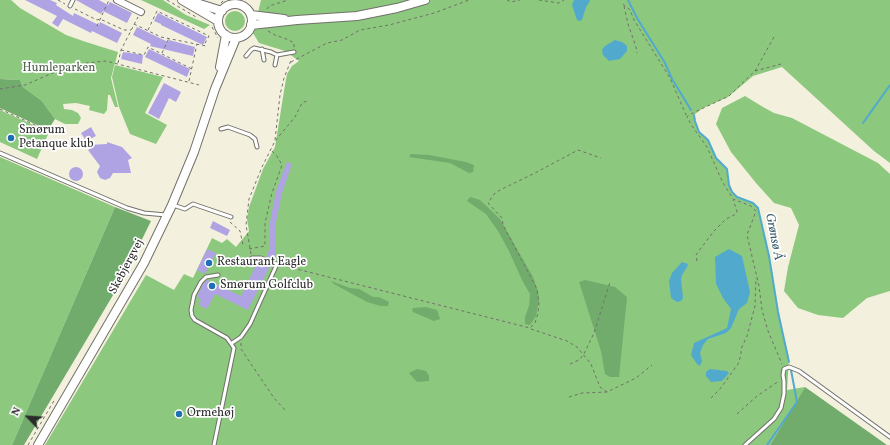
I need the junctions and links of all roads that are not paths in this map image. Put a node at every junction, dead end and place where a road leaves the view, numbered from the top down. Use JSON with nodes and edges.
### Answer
{"nodes":[{"id":1,"x":73,"y":0,"type":"edge"},
{"id":2,"x":117,"y":0,"type":"edge"},
{"id":3,"x":182,"y":0,"type":"edge"},
{"id":4,"x":189,"y":0,"type":"edge"},
{"id":5,"x":425,"y":0,"type":"edge"},
{"id":6,"x":234,"y":2,"type":"edge"},
{"id":7,"x":243,"y":3,"type":"edge"},
{"id":8,"x":70,"y":6,"type":"road end"},
{"id":9,"x":222,"y":11,"type":"junction"},
{"id":10,"x":140,"y":12,"type":"road end"},
{"id":11,"x":251,"y":14,"type":"junction"},
{"id":12,"x":296,"y":20,"type":"junction"},
{"id":13,"x":215,"y":23,"type":"junction"},
{"id":14,"x":251,"y":25,"type":"junction"},
{"id":15,"x":222,"y":37,"type":"junction"},
{"id":16,"x":236,"y":38,"type":"junction"},
{"id":17,"x":262,"y":50,"type":"junction"},
{"id":18,"x":294,"y":52,"type":"dead end"},
{"id":19,"x":248,"y":55,"type":"dead end"},
{"id":20,"x":276,"y":55,"type":"junction"},
{"id":21,"x":264,"y":60,"type":"dead end"},
{"id":22,"x":275,"y":65,"type":"dead end"},
{"id":23,"x":215,"y":89,"type":"junction"},
{"id":24,"x":221,"y":129,"type":"dead end"},
{"id":25,"x":257,"y":147,"type":"dead end"},
{"id":26,"x":0,"y":153,"type":"edge"},
{"id":27,"x":172,"y":205,"type":"junction"},
{"id":28,"x":168,"y":215,"type":"junction"},
{"id":29,"x":231,"y":218,"type":"dead end"},
{"id":30,"x":252,"y":258,"type":"road end"},
{"id":31,"x":218,"y":275,"type":"dead end"},
{"id":32,"x":232,"y":343,"type":"junction"},
{"id":33,"x":890,"y":437,"type":"edge"},
{"id":34,"x":38,"y":445,"type":"edge"},
{"id":35,"x":214,"y":445,"type":"edge"},
{"id":36,"x":745,"y":445,"type":"edge"}],
"edges":[{"from":1,"to":8,"type":"lane"},
{"from":2,"to":10,"type":"street"},
{"from":3,"to":13,"type":"street"},
{"from":4,"to":9,"type":"street"},
{"from":5,"to":12,"type":"street"},
{"from":6,"to":7,"type":"street"},
{"from":6,"to":9,"type":"street"},
{"from":7,"to":11,"type":"street"},
{"from":9,"to":13,"type":"street"},
{"from":11,"to":12,"type":"street"},
{"from":11,"to":14,"type":"street"},
{"from":12,"to":14,"type":"street"},
{"from":13,"to":15,"type":"street"},
{"from":14,"to":16,"type":"street"},
{"from":15,"to":16,"type":"street"},
{"from":15,"to":23,"type":"street","name":"Skebjergvej"},
{"from":16,"to":23,"type":"street","name":"Skebjergvej"},
{"from":17,"to":19,"type":"lane"},
{"from":17,"to":20,"type":"lane"},
{"from":17,"to":21,"type":"lane"},
{"from":18,"to":20,"type":"lane"},
{"from":20,"to":22,"type":"lane"},
{"from":23,"to":27,"type":"street","name":"Skebjergvej"},
{"from":24,"to":25,"type":"lane"},
{"from":26,"to":28,"type":"lane"},
{"from":27,"to":28,"type":"street","name":"Skebjergvej"},
{"from":27,"to":29,"type":"lane"},
{"from":28,"to":34,"type":"street","name":"Skebjergvej"},
{"from":30,"to":32,"type":"lane"},
{"from":31,"to":32,"type":"lane"},
{"from":32,"to":35,"type":"lane"},
{"from":33,"to":36,"type":"lane"}]}
